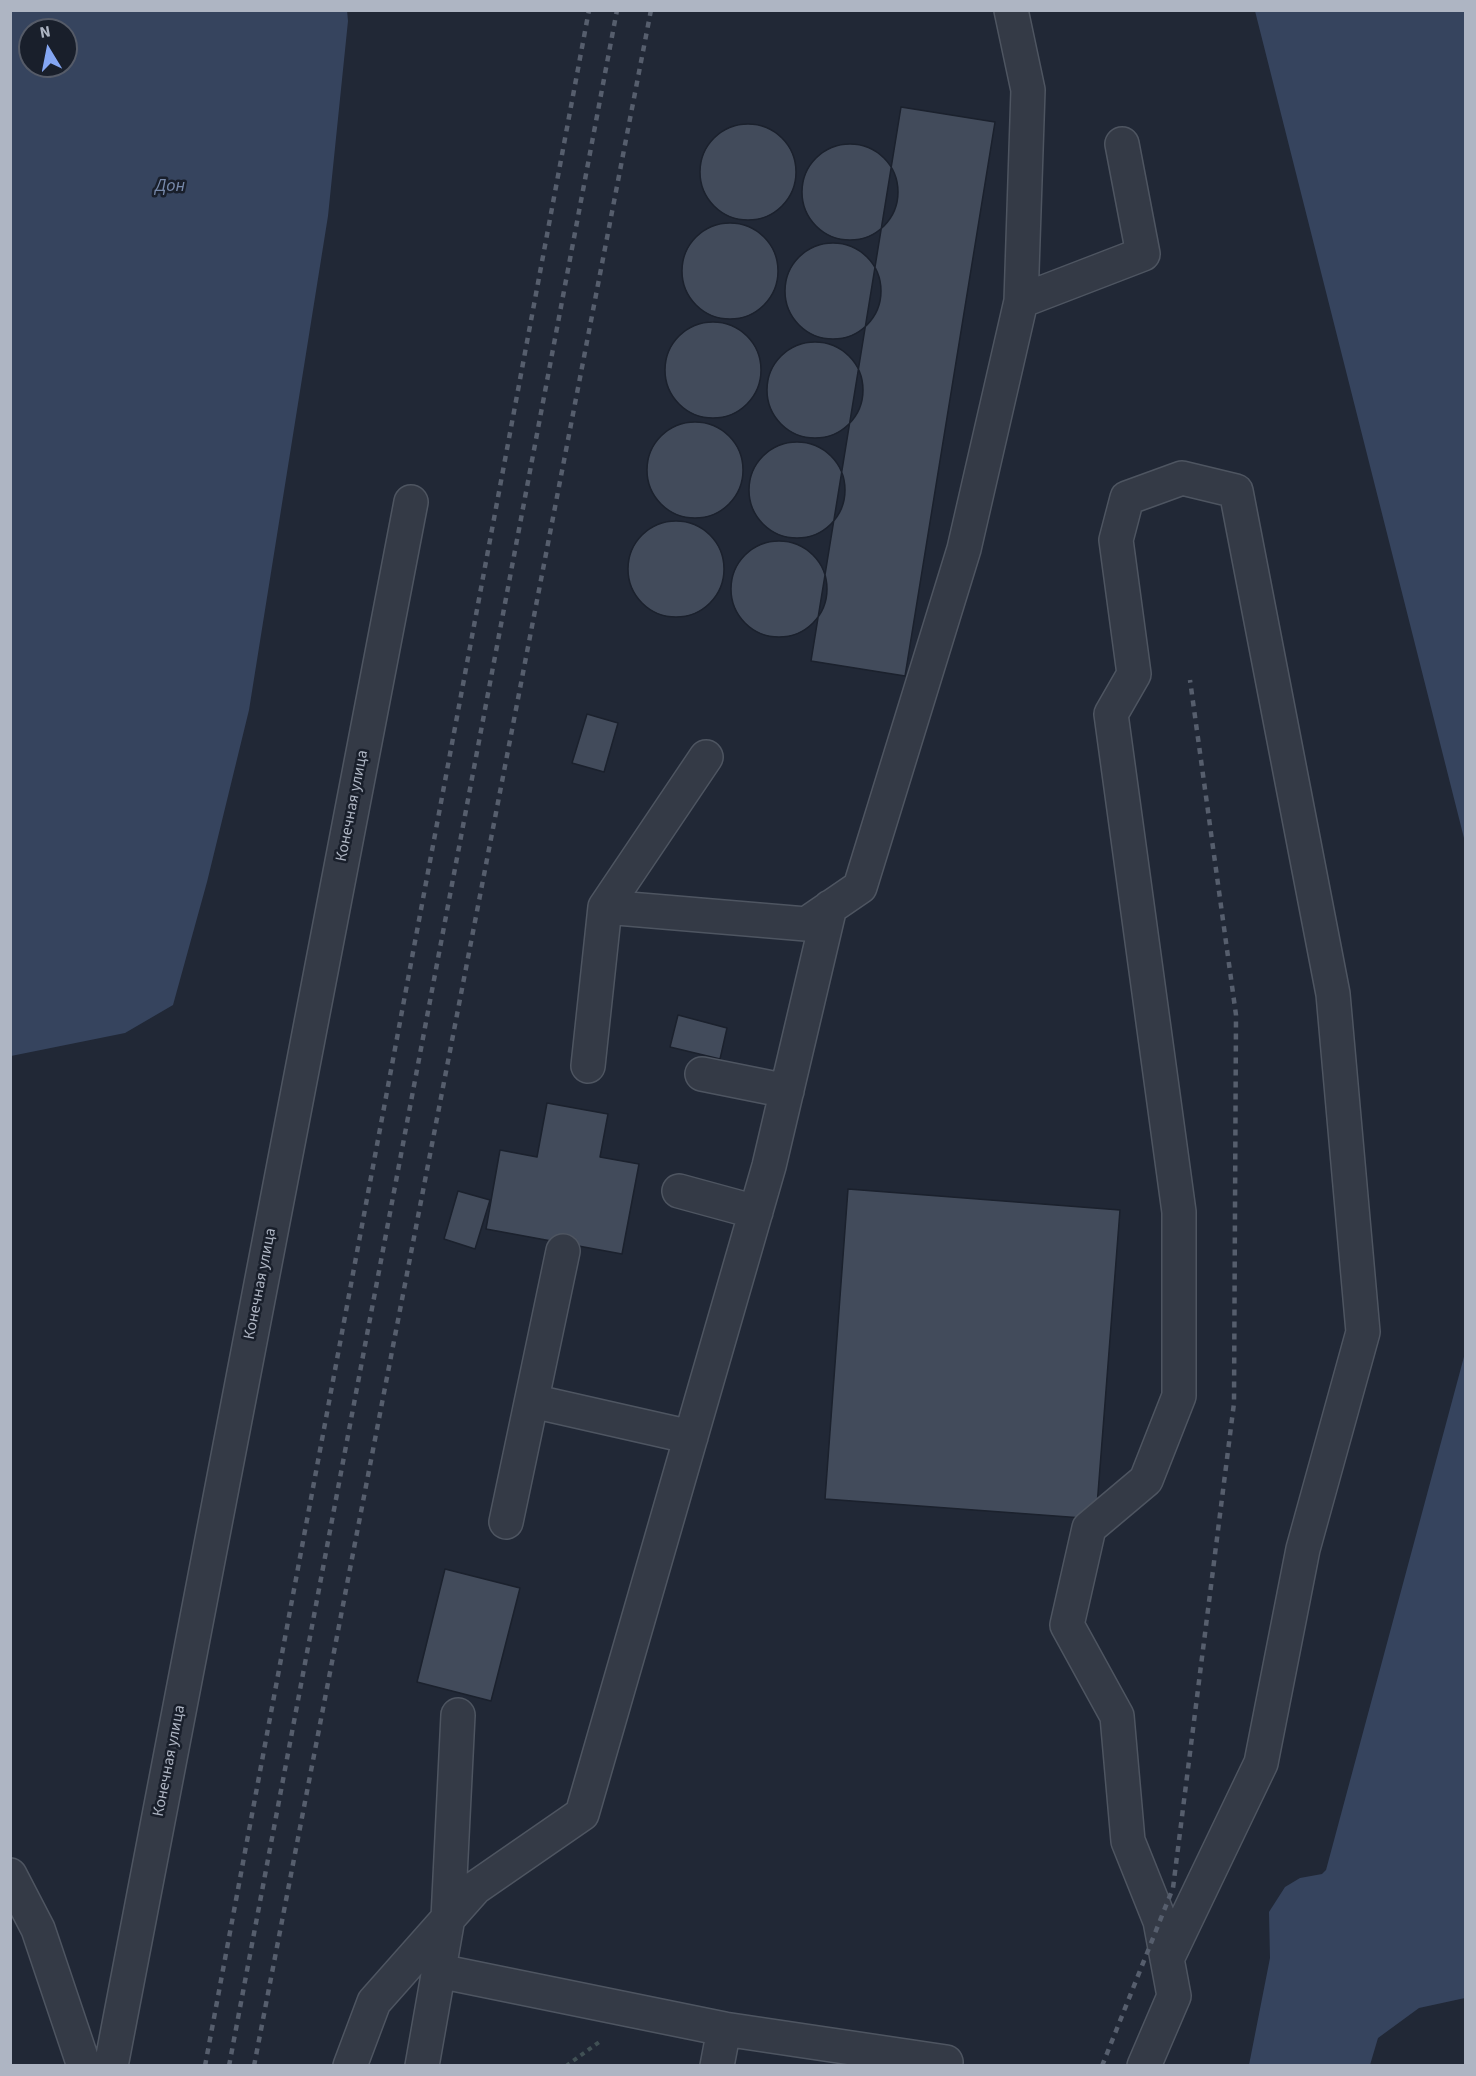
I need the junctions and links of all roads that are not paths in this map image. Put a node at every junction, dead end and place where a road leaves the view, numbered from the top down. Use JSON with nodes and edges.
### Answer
{"nodes":[{"id":1,"x":1011,"y":10,"type":"edge"},
{"id":2,"x":1122,"y":144,"type":"dead end"},
{"id":3,"x":1021,"y":301,"type":"junction"},
{"id":4,"x":411,"y":502,"type":"dead end"},
{"id":5,"x":706,"y":757,"type":"dead end"},
{"id":6,"x":605,"y":907,"type":"junction"},
{"id":7,"x":830,"y":907,"type":"junction"},
{"id":8,"x":588,"y":1066,"type":"dead end"},
{"id":9,"x":702,"y":1074,"type":"dead end"},
{"id":10,"x":787,"y":1092,"type":"junction"},
{"id":11,"x":679,"y":1191,"type":"dead end"},
{"id":12,"x":756,"y":1212,"type":"junction"},
{"id":13,"x":563,"y":1251,"type":"dead end"},
{"id":14,"x":531,"y":1401,"type":"junction"},
{"id":15,"x":691,"y":1437,"type":"junction"},
{"id":16,"x":506,"y":1522,"type":"dead end"},
{"id":17,"x":458,"y":1715,"type":"dead end"},
{"id":18,"x":10,"y":1875,"type":"edge"},
{"id":19,"x":448,"y":1918,"type":"junction"},
{"id":20,"x":1167,"y":1959,"type":"junction"},
{"id":21,"x":439,"y":1971,"type":"junction"},
{"id":22,"x":724,"y":2029,"type":"junction"},
{"id":23,"x":946,"y":2062,"type":"dead end"},
{"id":24,"x":84,"y":2066,"type":"edge"},
{"id":25,"x":111,"y":2066,"type":"edge"},
{"id":26,"x":350,"y":2066,"type":"edge"},
{"id":27,"x":422,"y":2066,"type":"edge"},
{"id":28,"x":717,"y":2066,"type":"edge"},
{"id":29,"x":1144,"y":2066,"type":"edge"}],
"edges":[{"from":1,"to":3,"type":"lane"},
{"from":2,"to":3,"type":"lane"},
{"from":3,"to":7,"type":"lane"},
{"from":4,"to":25,"type":"lane","name":"Конечная улица"},
{"from":5,"to":6,"type":"lane"},
{"from":6,"to":7,"type":"lane"},
{"from":6,"to":8,"type":"lane"},
{"from":7,"to":10,"type":"lane"},
{"from":9,"to":10,"type":"lane"},
{"from":10,"to":12,"type":"lane"},
{"from":11,"to":12,"type":"lane"},
{"from":12,"to":15,"type":"lane"},
{"from":13,"to":14,"type":"lane"},
{"from":14,"to":15,"type":"lane"},
{"from":14,"to":16,"type":"lane"},
{"from":15,"to":19,"type":"lane"},
{"from":17,"to":19,"type":"lane"},
{"from":18,"to":24,"type":"lane"},
{"from":19,"to":21,"type":"lane"},
{"from":19,"to":26,"type":"lane"},
{"from":20,"to":20,"type":"lane"},
{"from":20,"to":29,"type":"lane"},
{"from":21,"to":22,"type":"lane"},
{"from":21,"to":27,"type":"lane"},
{"from":22,"to":23,"type":"lane"},
{"from":22,"to":28,"type":"lane"}]}
